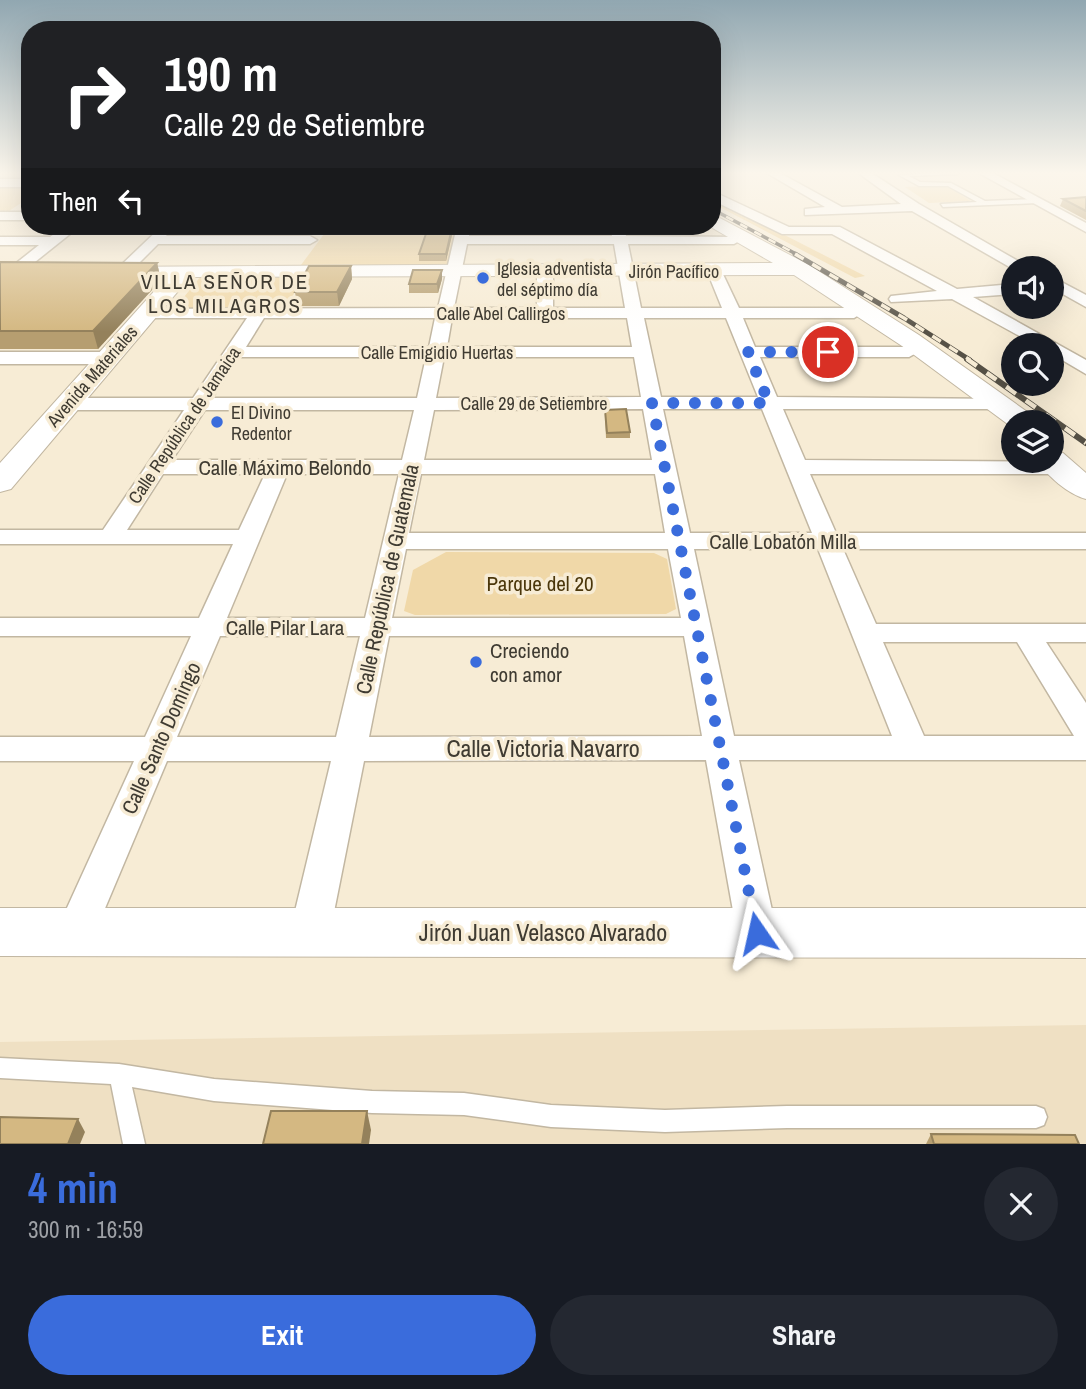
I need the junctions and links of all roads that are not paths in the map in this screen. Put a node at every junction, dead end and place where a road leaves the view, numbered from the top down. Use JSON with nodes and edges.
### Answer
{"nodes":[{"id":1,"x":721,"y":225,"type":"edge"},
{"id":2,"x":773,"y":225,"type":"edge"},
{"id":3,"x":946,"y":225,"type":"edge"},
{"id":4,"x":721,"y":233,"type":"edge"},
{"id":5,"x":62,"y":235,"type":"edge"},
{"id":6,"x":159,"y":235,"type":"edge"},
{"id":7,"x":313,"y":235,"type":"edge"},
{"id":8,"x":462,"y":235,"type":"edge"},
{"id":9,"x":618,"y":235,"type":"edge"},
{"id":10,"x":651,"y":235,"type":"edge"},
{"id":11,"x":154,"y":240,"type":"junction"},
{"id":12,"x":310,"y":240,"type":"junction"},
{"id":13,"x":734,"y":240,"type":"junction"},
{"id":14,"x":0,"y":241,"type":"edge"},
{"id":15,"x":54,"y":241,"type":"junction"},
{"id":16,"x":1001,"y":257,"type":"edge"},
{"id":17,"x":794,"y":270,"type":"junction"},
{"id":18,"x":8,"y":271,"type":"edge"},
{"id":19,"x":55,"y":271,"type":"edge"},
{"id":20,"x":96,"y":271,"type":"edge"},
{"id":21,"x":123,"y":271,"type":"junction"},
{"id":22,"x":184,"y":271,"type":"junction"},
{"id":23,"x":291,"y":271,"type":"junction"},
{"id":24,"x":454,"y":271,"type":"junction"},
{"id":25,"x":545,"y":271,"type":"junction"},
{"id":26,"x":625,"y":271,"type":"junction"},
{"id":27,"x":715,"y":271,"type":"junction"},
{"id":28,"x":1064,"y":284,"type":"edge"},
{"id":29,"x":1086,"y":284,"type":"edge"},
{"id":30,"x":1001,"y":290,"type":"edge"},
{"id":31,"x":1064,"y":290,"type":"edge"},
{"id":32,"x":958,"y":293,"type":"junction"},
{"id":33,"x":897,"y":299,"type":"dead end"},
{"id":34,"x":1086,"y":302,"type":"edge"},
{"id":35,"x":147,"y":313,"type":"junction"},
{"id":36,"x":259,"y":313,"type":"junction"},
{"id":37,"x":445,"y":313,"type":"junction"},
{"id":38,"x":545,"y":313,"type":"junction"},
{"id":39,"x":634,"y":313,"type":"junction"},
{"id":40,"x":732,"y":313,"type":"junction"},
{"id":41,"x":855,"y":313,"type":"junction"},
{"id":42,"x":1030,"y":333,"type":"edge"},
{"id":43,"x":233,"y":352,"type":"junction"},
{"id":44,"x":436,"y":352,"type":"junction"},
{"id":45,"x":642,"y":352,"type":"junction"},
{"id":46,"x":748,"y":352,"type":"junction"},
{"id":47,"x":909,"y":352,"type":"junction"},
{"id":48,"x":1064,"y":354,"type":"edge"},
{"id":49,"x":0,"y":358,"type":"edge"},
{"id":50,"x":108,"y":358,"type":"junction"},
{"id":51,"x":1086,"y":368,"type":"edge"},
{"id":52,"x":652,"y":403,"type":"junction"},
{"id":53,"x":769,"y":403,"type":"junction"},
{"id":54,"x":989,"y":403,"type":"junction"},
{"id":55,"x":68,"y":404,"type":"junction"},
{"id":56,"x":199,"y":404,"type":"junction"},
{"id":57,"x":425,"y":404,"type":"junction"},
{"id":58,"x":1002,"y":410,"type":"edge"},
{"id":59,"x":1001,"y":416,"type":"edge"},
{"id":60,"x":1001,"y":462,"type":"edge"},
{"id":61,"x":1064,"y":462,"type":"edge"},
{"id":62,"x":157,"y":467,"type":"junction"},
{"id":63,"x":279,"y":467,"type":"junction"},
{"id":64,"x":411,"y":467,"type":"junction"},
{"id":65,"x":664,"y":467,"type":"junction"},
{"id":66,"x":796,"y":467,"type":"junction"},
{"id":67,"x":0,"y":482,"type":"edge"},
{"id":68,"x":1086,"y":489,"type":"edge"},
{"id":69,"x":0,"y":537,"type":"edge"},
{"id":70,"x":110,"y":537,"type":"junction"},
{"id":71,"x":248,"y":537,"type":"junction"},
{"id":72,"x":395,"y":541,"type":"junction"},
{"id":73,"x":679,"y":541,"type":"junction"},
{"id":74,"x":827,"y":541,"type":"junction"},
{"id":75,"x":1086,"y":541,"type":"edge"},
{"id":76,"x":0,"y":627,"type":"edge"},
{"id":77,"x":209,"y":627,"type":"junction"},
{"id":78,"x":377,"y":627,"type":"junction"},
{"id":79,"x":696,"y":627,"type":"junction"},
{"id":80,"x":865,"y":633,"type":"junction"},
{"id":81,"x":1026,"y":633,"type":"junction"},
{"id":82,"x":1086,"y":633,"type":"edge"},
{"id":83,"x":1086,"y":729,"type":"edge"},
{"id":84,"x":156,"y":748,"type":"junction"},
{"id":85,"x":720,"y":748,"type":"junction"},
{"id":86,"x":913,"y":748,"type":"junction"},
{"id":87,"x":1086,"y":748,"type":"edge"},
{"id":88,"x":0,"y":749,"type":"edge"},
{"id":89,"x":350,"y":749,"type":"junction"},
{"id":90,"x":0,"y":932,"type":"edge"},
{"id":91,"x":76,"y":932,"type":"junction"},
{"id":92,"x":310,"y":932,"type":"junction"},
{"id":93,"x":757,"y":933,"type":"junction"},
{"id":94,"x":1086,"y":933,"type":"edge"},
{"id":95,"x":0,"y":1068,"type":"edge"},
{"id":96,"x":119,"y":1074,"type":"junction"},
{"id":97,"x":1036,"y":1117,"type":"dead end"},
{"id":98,"x":134,"y":1144,"type":"edge"}],
"edges":[{"from":1,"to":17,"type":"street"},
{"from":2,"to":32,"type":"street"},
{"from":3,"to":16,"type":"street"},
{"from":4,"to":13,"type":"street"},
{"from":5,"to":15,"type":"street"},
{"from":6,"to":11,"type":"street"},
{"from":7,"to":12,"type":"street"},
{"from":8,"to":24,"type":"street","name":"Calle República de Guatemala"},
{"from":9,"to":26,"type":"street"},
{"from":10,"to":13,"type":"street"},
{"from":11,"to":12,"type":"street"},
{"from":11,"to":21,"type":"street"},
{"from":12,"to":23,"type":"street"},
{"from":13,"to":17,"type":"street"},
{"from":14,"to":15,"type":"street"},
{"from":15,"to":18,"type":"street"},
{"from":17,"to":27,"type":"street","name":"Jirón Pacífico"},
{"from":17,"to":41,"type":"street"},
{"from":17,"to":54,"type":"street"},
{"from":18,"to":19,"type":"street"},
{"from":20,"to":21,"type":"street","name":"Jirón Pacífico"},
{"from":21,"to":22,"type":"street","name":"Jirón Pacífico"},
{"from":22,"to":23,"type":"street","name":"Jirón Pacífico"},
{"from":22,"to":35,"type":"street","name":"Avenida Materiales"},
{"from":23,"to":24,"type":"street","name":"Jirón Pacífico"},
{"from":24,"to":25,"type":"street","name":"Jirón Pacífico"},
{"from":24,"to":37,"type":"street","name":"Calle República de Guatemala"},
{"from":25,"to":26,"type":"street","name":"Jirón Pacífico"},
{"from":25,"to":38,"type":"street"},
{"from":26,"to":27,"type":"street","name":"Jirón Pacífico"},
{"from":26,"to":39,"type":"street"},
{"from":27,"to":40,"type":"street"},
{"from":28,"to":29,"type":"street"},
{"from":30,"to":32,"type":"street"},
{"from":31,"to":34,"type":"street"},
{"from":32,"to":33,"type":"street"},
{"from":32,"to":42,"type":"street"},
{"from":35,"to":36,"type":"street","name":"Calle Abel Callirgos"},
{"from":35,"to":50,"type":"street","name":"Avenida Materiales"},
{"from":36,"to":37,"type":"street","name":"Calle Abel Callirgos"},
{"from":36,"to":43,"type":"street","name":"Calle República de Jamaica"},
{"from":37,"to":38,"type":"street","name":"Calle Abel Callirgos"},
{"from":37,"to":44,"type":"street","name":"Calle República de Guatemala"},
{"from":38,"to":39,"type":"street","name":"Calle Abel Callirgos"},
{"from":39,"to":40,"type":"street","name":"Calle Abel Callirgos"},
{"from":39,"to":45,"type":"street"},
{"from":40,"to":41,"type":"street","name":"Calle Abel Callirgos"},
{"from":40,"to":46,"type":"street"},
{"from":41,"to":47,"type":"street"},
{"from":43,"to":44,"type":"street","name":"Calle Emigidio Huertas"},
{"from":43,"to":56,"type":"street","name":"Calle República de Jamaica"},
{"from":44,"to":45,"type":"street","name":"Calle Emigidio Huertas"},
{"from":44,"to":57,"type":"street","name":"Calle República de Guatemala"},
{"from":45,"to":52,"type":"street"},
{"from":46,"to":47,"type":"street"},
{"from":46,"to":53,"type":"street"},
{"from":47,"to":54,"type":"street"},
{"from":48,"to":51,"type":"street"},
{"from":49,"to":50,"type":"street"},
{"from":50,"to":55,"type":"street","name":"Avenida Materiales"},
{"from":52,"to":53,"type":"street","name":"Calle 29 de Setiembre"},
{"from":52,"to":57,"type":"street","name":"Calle 29 de Setiembre"},
{"from":52,"to":65,"type":"street"},
{"from":53,"to":54,"type":"street","name":"Calle 29 de Setiembre"},
{"from":53,"to":66,"type":"street"},
{"from":54,"to":58,"type":"street"},
{"from":54,"to":59,"type":"street"},
{"from":55,"to":56,"type":"street","name":"Calle 29 de Setiembre"},
{"from":55,"to":67,"type":"street","name":"Avenida Materiales"},
{"from":56,"to":57,"type":"street","name":"Calle 29 de Setiembre"},
{"from":56,"to":62,"type":"street","name":"Calle República de Jamaica"},
{"from":57,"to":64,"type":"street","name":"Calle República de Guatemala"},
{"from":60,"to":66,"type":"street"},
{"from":61,"to":68,"type":"street"},
{"from":62,"to":63,"type":"street","name":"Calle Máximo Belondo"},
{"from":62,"to":70,"type":"street","name":"Calle República de Jamaica"},
{"from":63,"to":64,"type":"street","name":"Calle Máximo Belondo"},
{"from":63,"to":71,"type":"street","name":"Calle Santo Domingo"},
{"from":64,"to":65,"type":"street","name":"Calle Máximo Belondo"},
{"from":64,"to":72,"type":"street","name":"Calle República de Guatemala"},
{"from":65,"to":73,"type":"street"},
{"from":66,"to":74,"type":"street"},
{"from":69,"to":70,"type":"street"},
{"from":70,"to":71,"type":"street"},
{"from":71,"to":77,"type":"street","name":"Calle Santo Domingo"},
{"from":72,"to":73,"type":"street","name":"Calle Lobatón Milla"},
{"from":72,"to":78,"type":"street","name":"Calle República de Guatemala"},
{"from":73,"to":74,"type":"street","name":"Calle Lobatón Milla"},
{"from":73,"to":79,"type":"street"},
{"from":74,"to":75,"type":"street","name":"Calle Lobatón Milla"},
{"from":74,"to":80,"type":"street"},
{"from":76,"to":77,"type":"street","name":"Calle Pilar Lara"},
{"from":77,"to":78,"type":"street","name":"Calle Pilar Lara"},
{"from":77,"to":84,"type":"street","name":"Calle Santo Domingo"},
{"from":78,"to":79,"type":"street","name":"Calle Pilar Lara"},
{"from":78,"to":89,"type":"street","name":"Calle República de Guatemala"},
{"from":79,"to":85,"type":"street"},
{"from":80,"to":81,"type":"street"},
{"from":80,"to":86,"type":"street"},
{"from":81,"to":82,"type":"street"},
{"from":81,"to":83,"type":"street"},
{"from":84,"to":88,"type":"street","name":"Calle Victoria Navarro"},
{"from":84,"to":89,"type":"street","name":"Calle Victoria Navarro"},
{"from":84,"to":91,"type":"street","name":"Calle Santo Domingo"},
{"from":85,"to":86,"type":"street","name":"Calle Victoria Navarro"},
{"from":85,"to":89,"type":"street","name":"Calle Victoria Navarro"},
{"from":85,"to":93,"type":"street"},
{"from":86,"to":87,"type":"street","name":"Calle Victoria Navarro"},
{"from":89,"to":92,"type":"street","name":"Calle República de Guatemala"},
{"from":90,"to":91,"type":"street","name":"Jirón Juan Velasco Alvarado"},
{"from":91,"to":92,"type":"street","name":"Jirón Juan Velasco Alvarado"},
{"from":92,"to":93,"type":"street","name":"Jirón Juan Velasco Alvarado"},
{"from":93,"to":94,"type":"street","name":"Jirón Juan Velasco Alvarado"},
{"from":95,"to":96,"type":"lane"},
{"from":96,"to":97,"type":"lane"},
{"from":96,"to":98,"type":"lane"}]}
